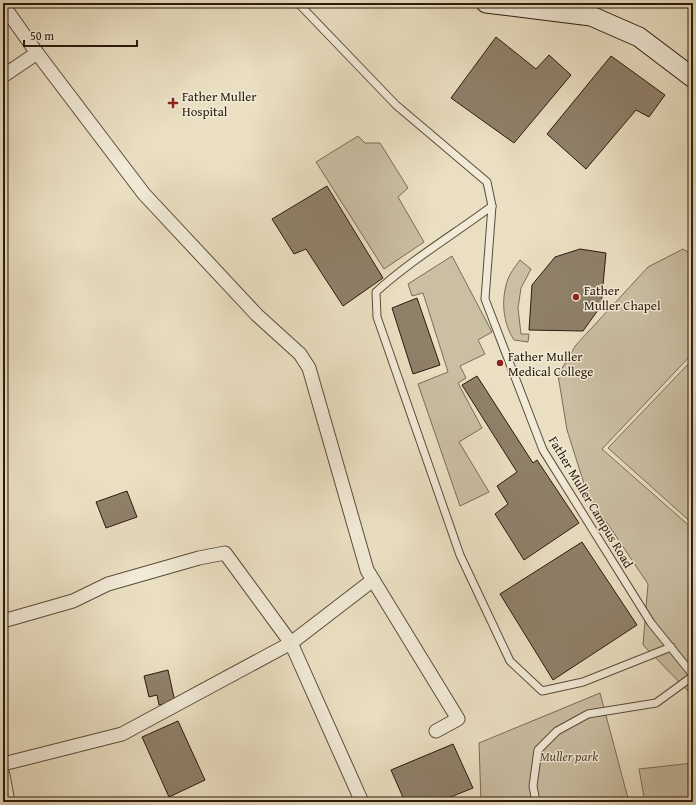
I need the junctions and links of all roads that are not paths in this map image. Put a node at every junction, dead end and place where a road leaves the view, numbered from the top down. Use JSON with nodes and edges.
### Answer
{"nodes":[{"id":1,"x":298,"y":3,"type":"edge"},
{"id":2,"x":486,"y":3,"type":"edge"},
{"id":3,"x":3,"y":6,"type":"edge"},
{"id":4,"x":36,"y":53,"type":"junction"},
{"id":5,"x":3,"y":76,"type":"edge"},
{"id":6,"x":693,"y":78,"type":"edge"},
{"id":7,"x":492,"y":206,"type":"junction"},
{"id":8,"x":373,"y":580,"type":"junction"},
{"id":9,"x":3,"y":621,"type":"edge"},
{"id":10,"x":292,"y":643,"type":"junction"},
{"id":11,"x":670,"y":647,"type":"junction"},
{"id":12,"x":693,"y":675,"type":"edge"},
{"id":13,"x":436,"y":731,"type":"dead end"},
{"id":14,"x":3,"y":764,"type":"edge"},
{"id":15,"x":3,"y":775,"type":"edge"},
{"id":16,"x":8,"y":802,"type":"edge"},
{"id":17,"x":362,"y":802,"type":"edge"},
{"id":18,"x":536,"y":802,"type":"edge"}],
"edges":[{"from":1,"to":7,"type":"lane","name":"Father Muller Campus Road"},
{"from":2,"to":6,"type":"street"},
{"from":3,"to":4,"type":"street"},
{"from":4,"to":5,"type":"street"},
{"from":4,"to":8,"type":"street"},
{"from":7,"to":11,"type":"lane","name":"Father Muller Campus Road"},
{"from":7,"to":11,"type":"lane"},
{"from":8,"to":10,"type":"street"},
{"from":8,"to":13,"type":"street"},
{"from":9,"to":10,"type":"street"},
{"from":10,"to":14,"type":"street"},
{"from":10,"to":17,"type":"street"},
{"from":11,"to":12,"type":"lane","name":"Father Muller Campus Road"},
{"from":12,"to":18,"type":"lane"},
{"from":15,"to":16,"type":"street"}]}
